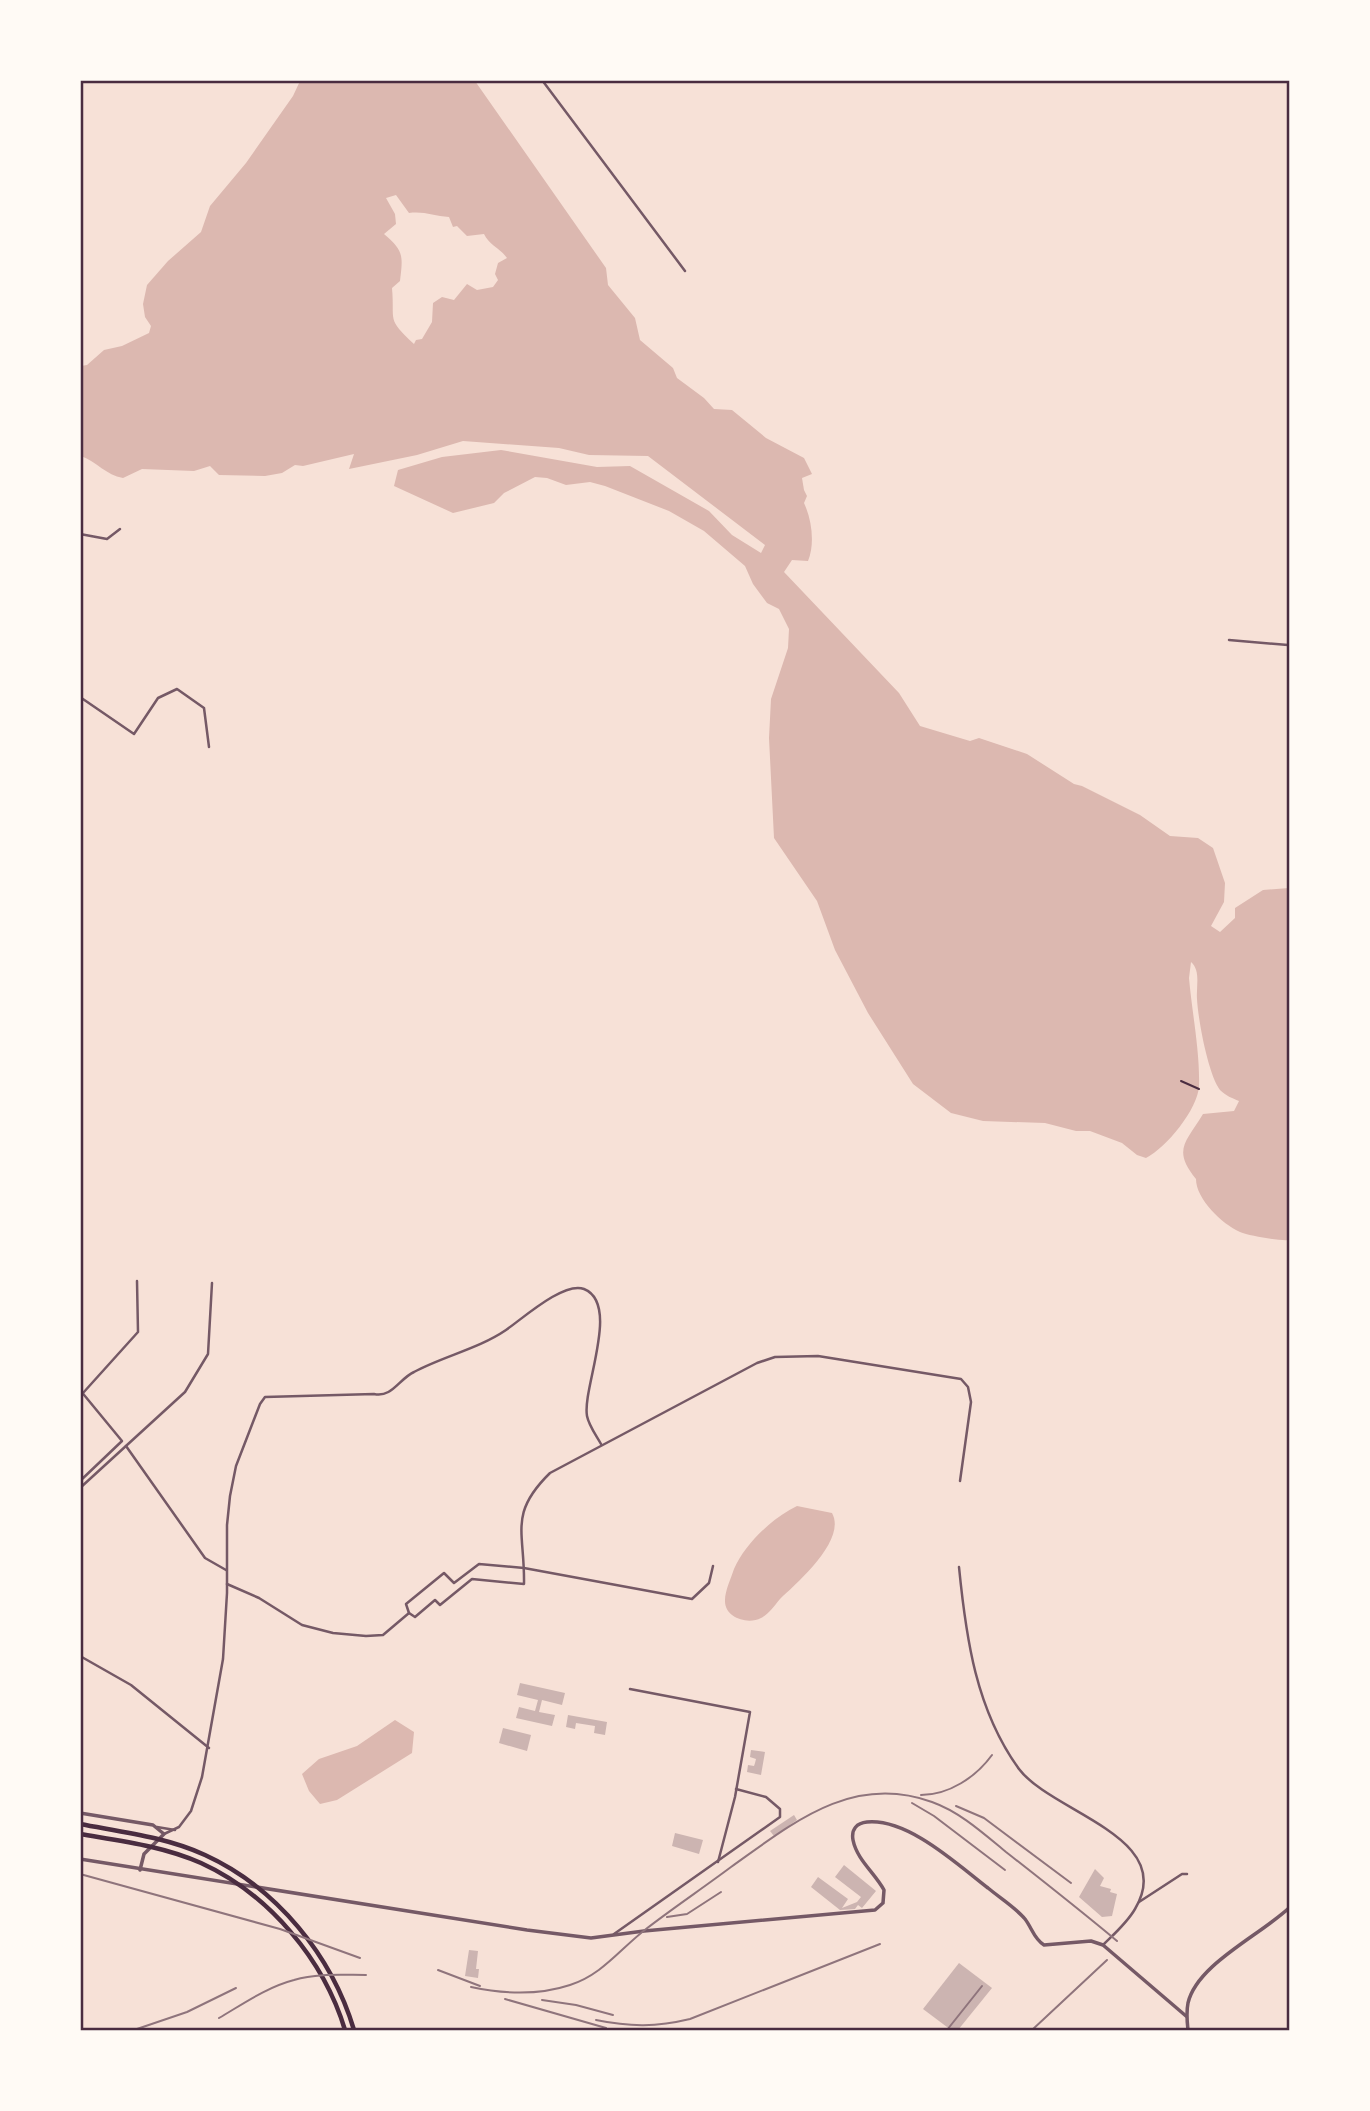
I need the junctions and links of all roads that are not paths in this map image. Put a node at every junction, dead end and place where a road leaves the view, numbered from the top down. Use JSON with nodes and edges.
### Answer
{"nodes":[{"id":1,"x":542,"y":80,"type":"edge"},
{"id":2,"x":685,"y":271,"type":"dead end"},
{"id":3,"x":120,"y":529,"type":"dead end"},
{"id":4,"x":80,"y":534,"type":"edge"},
{"id":5,"x":1290,"y":620,"type":"edge"},
{"id":6,"x":1228,"y":639,"type":"dead end"},
{"id":7,"x":1290,"y":645,"type":"edge"},
{"id":8,"x":80,"y":697,"type":"edge"},
{"id":9,"x":209,"y":747,"type":"dead end"},
{"id":10,"x":137,"y":1281,"type":"dead end"},
{"id":11,"x":212,"y":1283,"type":"dead end"},
{"id":12,"x":82,"y":1391,"type":"edge"},
{"id":13,"x":602,"y":1445,"type":"junction"},
{"id":14,"x":126,"y":1446,"type":"junction"},
{"id":15,"x":80,"y":1481,"type":"edge"},
{"id":16,"x":960,"y":1481,"type":"dead end"},
{"id":17,"x":80,"y":1488,"type":"edge"},
{"id":18,"x":713,"y":1566,"type":"dead end"},
{"id":19,"x":959,"y":1567,"type":"dead end"},
{"id":20,"x":524,"y":1568,"type":"junction"},
{"id":21,"x":227,"y":1571,"type":"junction"},
{"id":22,"x":227,"y":1584,"type":"junction"},
{"id":23,"x":410,"y":1614,"type":"junction"},
{"id":24,"x":80,"y":1656,"type":"edge"},
{"id":25,"x":630,"y":1689,"type":"dead end"},
{"id":26,"x":209,"y":1748,"type":"junction"},
{"id":27,"x":736,"y":1789,"type":"junction"},
{"id":28,"x":80,"y":1813,"type":"edge"},
{"id":29,"x":80,"y":1824,"type":"edge"},
{"id":30,"x":155,"y":1827,"type":"junction"},
{"id":31,"x":175,"y":1830,"type":"junction"},
{"id":32,"x":80,"y":1834,"type":"edge"},
{"id":33,"x":164,"y":1835,"type":"junction"},
{"id":34,"x":80,"y":1859,"type":"edge"},
{"id":35,"x":718,"y":1863,"type":"junction"},
{"id":36,"x":140,"y":1870,"type":"junction"},
{"id":37,"x":1187,"y":1874,"type":"dead end"},
{"id":38,"x":1139,"y":1902,"type":"junction"},
{"id":39,"x":1290,"y":1907,"type":"edge"},
{"id":40,"x":614,"y":1934,"type":"junction"},
{"id":41,"x":1103,"y":1945,"type":"junction"},
{"id":42,"x":1186,"y":2016,"type":"junction"},
{"id":43,"x":345,"y":2031,"type":"edge"},
{"id":44,"x":354,"y":2031,"type":"edge"},
{"id":45,"x":1188,"y":2031,"type":"edge"}],
"edges":[{"from":1,"to":2,"type":"street"},
{"from":3,"to":4,"type":"street"},
{"from":5,"to":7,"type":"main road"},
{"from":6,"to":7,"type":"street"},
{"from":8,"to":9,"type":"street"},
{"from":10,"to":12,"type":"street"},
{"from":11,"to":14,"type":"street"},
{"from":12,"to":15,"type":"street"},
{"from":13,"to":16,"type":"street"},
{"from":13,"to":20,"type":"street"},
{"from":13,"to":21,"type":"street"},
{"from":14,"to":17,"type":"street"},
{"from":14,"to":21,"type":"street"},
{"from":18,"to":20,"type":"street"},
{"from":19,"to":38,"type":"street"},
{"from":20,"to":23,"type":"street"},
{"from":20,"to":23,"type":"street"},
{"from":21,"to":22,"type":"street"},
{"from":22,"to":23,"type":"street"},
{"from":22,"to":26,"type":"street"},
{"from":24,"to":26,"type":"street"},
{"from":25,"to":27,"type":"street"},
{"from":26,"to":31,"type":"street"},
{"from":27,"to":35,"type":"street"},
{"from":27,"to":35,"type":"street"},
{"from":28,"to":30,"type":"street"},
{"from":29,"to":44,"type":"main road"},
{"from":30,"to":31,"type":"street"},
{"from":30,"to":33,"type":"street"},
{"from":31,"to":33,"type":"street"},
{"from":32,"to":43,"type":"main road"},
{"from":33,"to":36,"type":"street"},
{"from":34,"to":36,"type":"street"},
{"from":35,"to":40,"type":"street"},
{"from":36,"to":40,"type":"street"},
{"from":37,"to":38,"type":"street"},
{"from":38,"to":41,"type":"street"},
{"from":39,"to":42,"type":"street"},
{"from":40,"to":41,"type":"street"},
{"from":41,"to":42,"type":"street"},
{"from":42,"to":45,"type":"street"}]}
